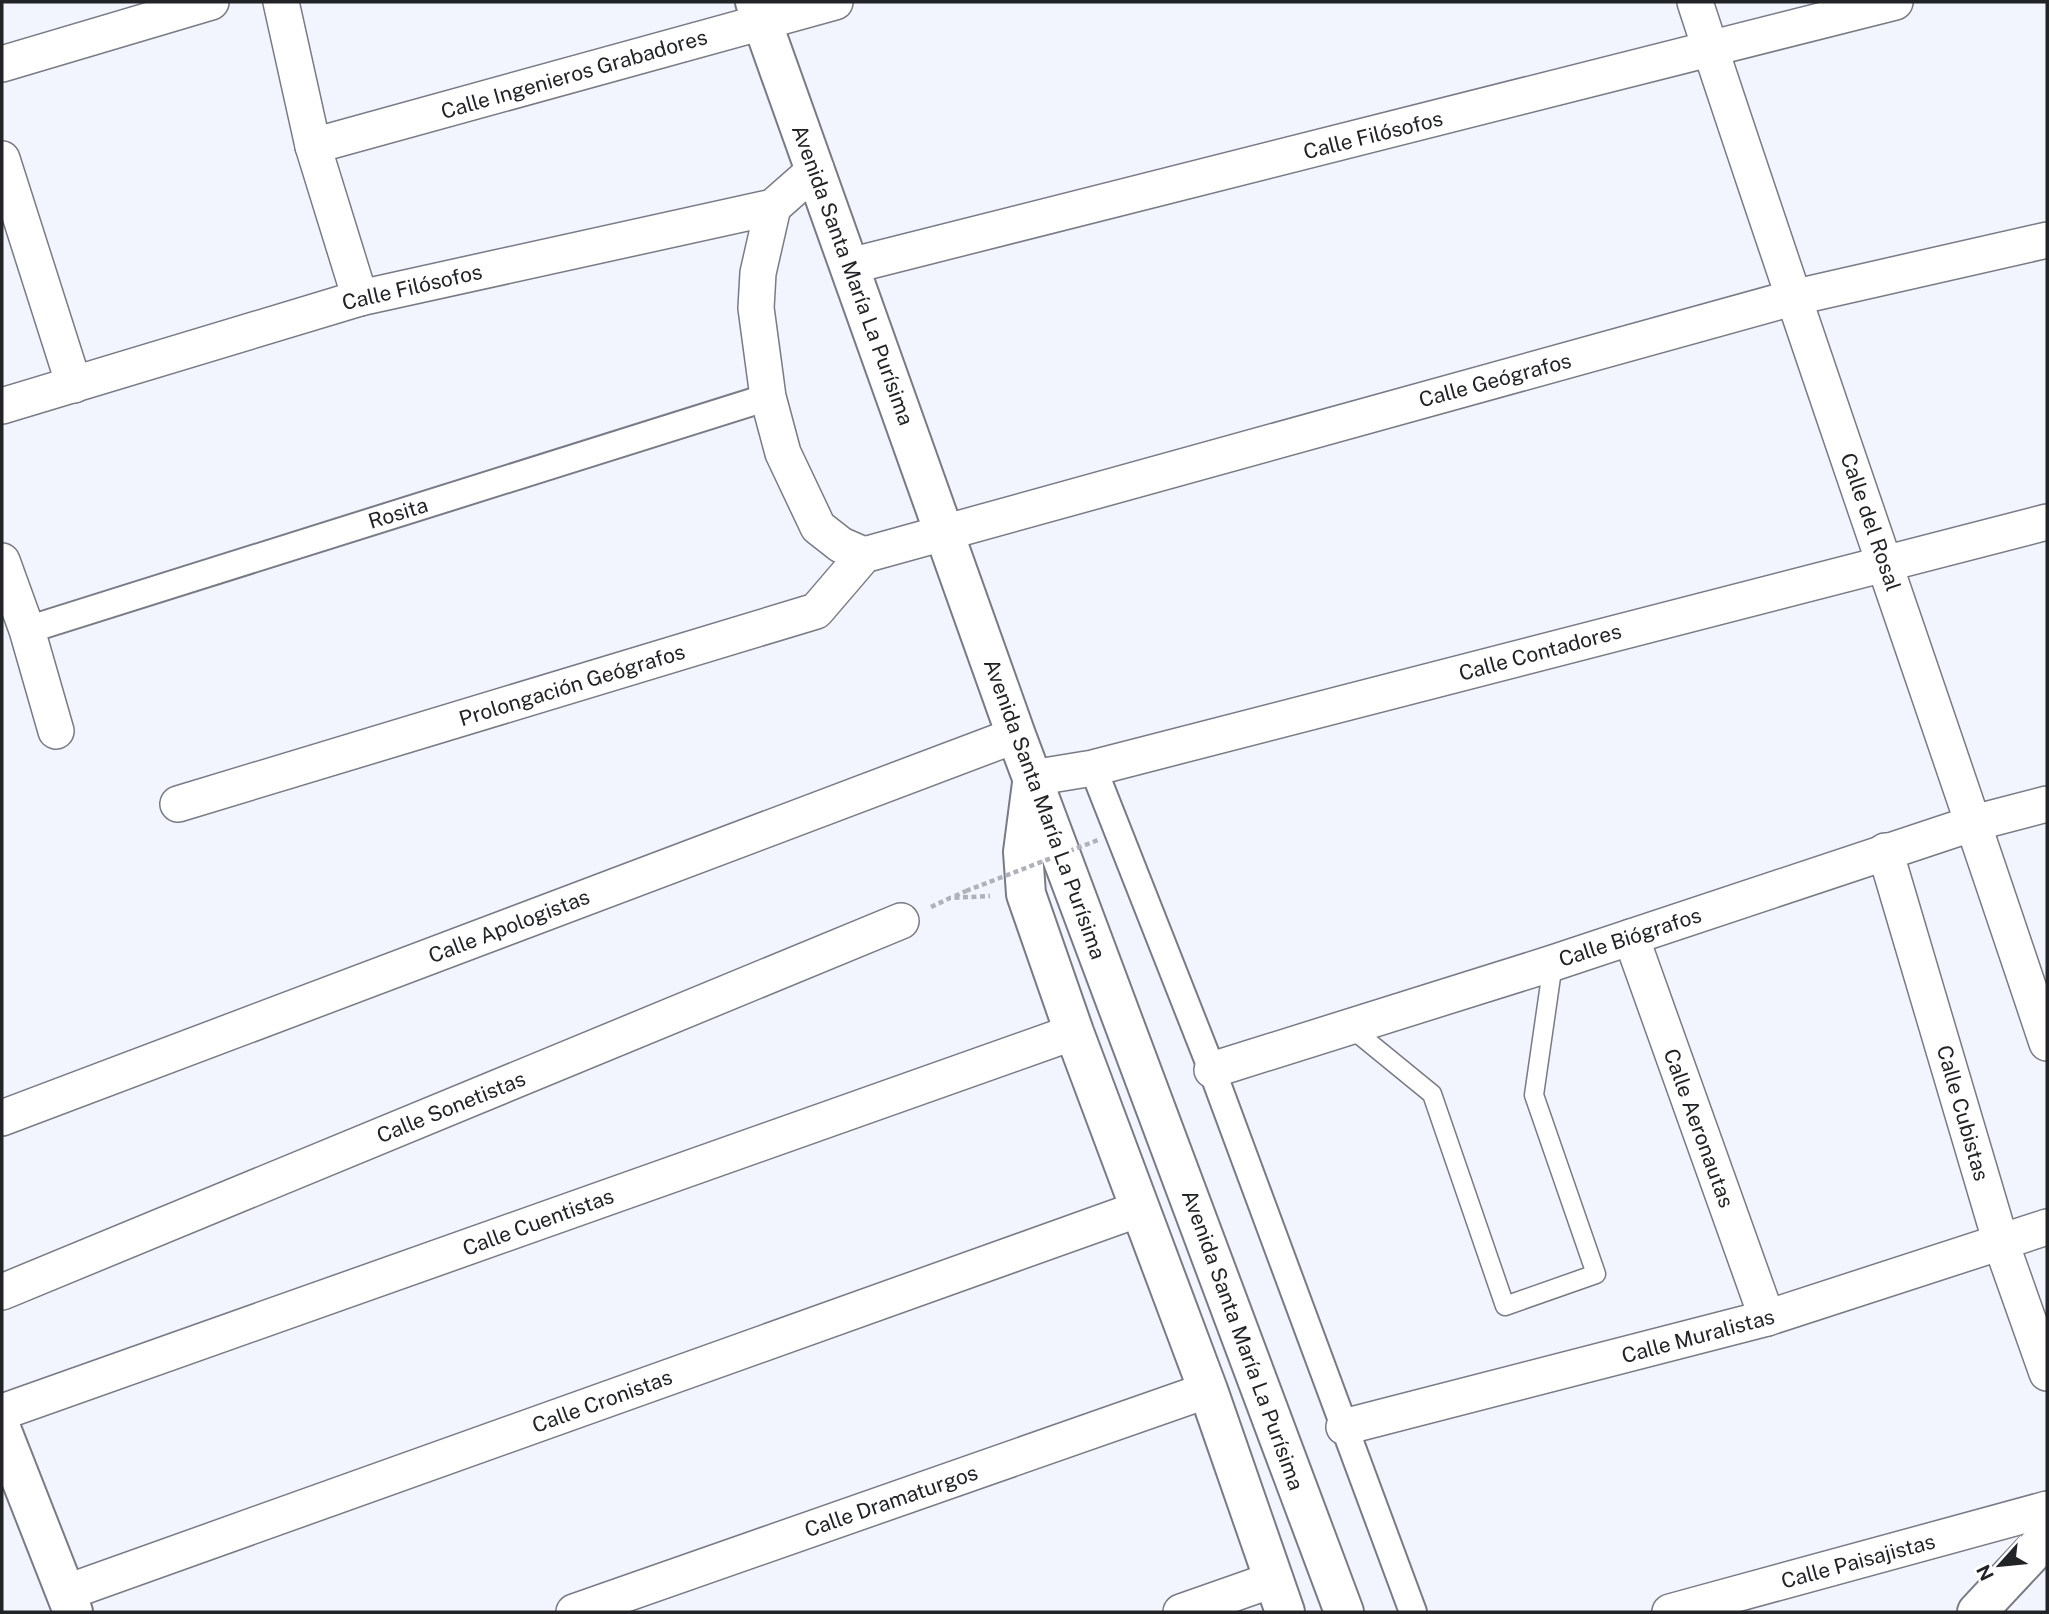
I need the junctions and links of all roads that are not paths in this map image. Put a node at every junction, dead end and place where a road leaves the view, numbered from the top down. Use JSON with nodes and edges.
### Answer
{"nodes":[{"id":1,"x":211,"y":2,"type":"edge"},
{"id":2,"x":281,"y":2,"type":"edge"},
{"id":3,"x":835,"y":2,"type":"edge"},
{"id":4,"x":1695,"y":2,"type":"edge"},
{"id":5,"x":1895,"y":2,"type":"edge"},
{"id":6,"x":759,"y":11,"type":"edge"},
{"id":7,"x":1711,"y":50,"type":"junction"},
{"id":8,"x":2,"y":64,"type":"edge"},
{"id":9,"x":313,"y":146,"type":"junction"},
{"id":10,"x":2,"y":159,"type":"edge"},
{"id":11,"x":816,"y":169,"type":"junction"},
{"id":12,"x":773,"y":207,"type":"junction"},
{"id":13,"x":2047,"y":240,"type":"edge"},
{"id":14,"x":17,"y":259,"type":"edge"},
{"id":15,"x":850,"y":266,"type":"junction"},
{"id":16,"x":360,"y":298,"type":"junction"},
{"id":17,"x":1792,"y":298,"type":"junction"},
{"id":18,"x":74,"y":385,"type":"junction"},
{"id":19,"x":768,"y":397,"type":"junction"},
{"id":20,"x":2,"y":406,"type":"edge"},
{"id":21,"x":2047,"y":522,"type":"edge"},
{"id":22,"x":945,"y":531,"type":"junction"},
{"id":23,"x":863,"y":555,"type":"junction"},
{"id":24,"x":2,"y":561,"type":"edge"},
{"id":25,"x":1886,"y":561,"type":"junction"},
{"id":26,"x":27,"y":630,"type":"junction"},
{"id":27,"x":56,"y":731,"type":"dead end"},
{"id":28,"x":1016,"y":735,"type":"junction"},
{"id":29,"x":1093,"y":768,"type":"junction"},
{"id":30,"x":1032,"y":778,"type":"junction"},
{"id":31,"x":178,"y":804,"type":"dead end"},
{"id":32,"x":2047,"y":804,"type":"edge"},
{"id":33,"x":1974,"y":823,"type":"junction"},
{"id":34,"x":1885,"y":851,"type":"junction"},
{"id":35,"x":901,"y":921,"type":"road end"},
{"id":36,"x":1631,"y":937,"type":"junction"},
{"id":37,"x":1553,"y":962,"type":"junction"},
{"id":38,"x":1350,"y":1027,"type":"junction"},
{"id":39,"x":1074,"y":1032,"type":"junction"},
{"id":40,"x":2047,"y":1043,"type":"edge"},
{"id":41,"x":1212,"y":1070,"type":"junction"},
{"id":42,"x":2,"y":1118,"type":"edge"},
{"id":43,"x":1139,"y":1209,"type":"junction"},
{"id":44,"x":2047,"y":1227,"type":"edge"},
{"id":45,"x":2001,"y":1243,"type":"junction"},
{"id":46,"x":2,"y":1292,"type":"edge"},
{"id":47,"x":1767,"y":1318,"type":"junction"},
{"id":48,"x":2047,"y":1373,"type":"edge"},
{"id":49,"x":1208,"y":1390,"type":"junction"},
{"id":50,"x":2,"y":1412,"type":"edge"},
{"id":51,"x":1344,"y":1427,"type":"junction"},
{"id":52,"x":2,"y":1432,"type":"edge"},
{"id":53,"x":2047,"y":1509,"type":"edge"},
{"id":54,"x":2047,"y":1537,"type":"edge"},
{"id":55,"x":1280,"y":1596,"type":"edge"},
{"id":56,"x":69,"y":1603,"type":"edge"},
{"id":57,"x":574,"y":1612,"type":"edge"},
{"id":58,"x":1181,"y":1612,"type":"edge"},
{"id":59,"x":1344,"y":1612,"type":"edge"},
{"id":60,"x":1413,"y":1612,"type":"edge"},
{"id":61,"x":1670,"y":1612,"type":"edge"},
{"id":62,"x":1978,"y":1612,"type":"edge"}],
"edges":[{"from":1,"to":8,"type":"street"},
{"from":2,"to":9,"type":"street"},
{"from":3,"to":6,"type":"street","name":"Calle Ingenieros Grabadores"},
{"from":4,"to":7,"type":"street","name":"Calle del Rosal"},
{"from":5,"to":7,"type":"street","name":"Calle Filósofos"},
{"from":6,"to":9,"type":"street","name":"Calle Ingenieros Grabadores"},
{"from":6,"to":11,"type":"main road","name":"Avenida Santa María La Purísima"},
{"from":7,"to":15,"type":"street","name":"Calle Filósofos"},
{"from":7,"to":17,"type":"street","name":"Calle del Rosal"},
{"from":9,"to":16,"type":"street"},
{"from":10,"to":14,"type":"street"},
{"from":11,"to":12,"type":"street","name":"Calle Filósofos"},
{"from":11,"to":15,"type":"main road","name":"Avenida Santa María La Purísima"},
{"from":12,"to":16,"type":"street","name":"Calle Filósofos"},
{"from":12,"to":19,"type":"street"},
{"from":13,"to":17,"type":"street","name":"Calle Geógrafos"},
{"from":14,"to":18,"type":"street"},
{"from":15,"to":22,"type":"main road","name":"Avenida Santa María La Purísima"},
{"from":16,"to":18,"type":"street","name":"Calle Filósofos"},
{"from":17,"to":22,"type":"street","name":"Calle Geógrafos"},
{"from":17,"to":25,"type":"street","name":"Calle del Rosal"},
{"from":18,"to":20,"type":"street","name":"Calle Filósofos"},
{"from":19,"to":23,"type":"street"},
{"from":19,"to":26,"type":"street","name":"Rosita"},
{"from":21,"to":25,"type":"street","name":"Calle Contadores"},
{"from":22,"to":23,"type":"street"},
{"from":22,"to":28,"type":"main road","name":"Avenida Santa María La Purísima"},
{"from":23,"to":31,"type":"street","name":"Prolongación Geógrafos"},
{"from":24,"to":26,"type":"street"},
{"from":25,"to":29,"type":"street","name":"Calle Contadores"},
{"from":25,"to":33,"type":"street","name":"Calle del Rosal"},
{"from":26,"to":27,"type":"street"},
{"from":28,"to":30,"type":"main road","name":"Avenida Santa María La Purísima"},
{"from":28,"to":42,"type":"street","name":"Calle Apologistas"},
{"from":29,"to":30,"type":"street","name":"Calle Contadores"},
{"from":29,"to":41,"type":"street"},
{"from":30,"to":39,"type":"main road"},
{"from":30,"to":59,"type":"main road","name":"Avenida Santa María La Purísima"},
{"from":32,"to":33,"type":"street","name":"Calle Biógrafos"},
{"from":33,"to":34,"type":"street","name":"Calle Biógrafos"},
{"from":33,"to":40,"type":"street","name":"Calle del Rosal"},
{"from":34,"to":36,"type":"street","name":"Calle Biógrafos"},
{"from":34,"to":45,"type":"street","name":"Calle Cubistas"},
{"from":35,"to":46,"type":"street","name":"Calle Sonetistas"},
{"from":36,"to":37,"type":"street","name":"Calle Biógrafos"},
{"from":36,"to":47,"type":"street","name":"Calle Aeronautas"},
{"from":37,"to":38,"type":"street","name":"Calle Biógrafos"},
{"from":37,"to":38,"type":"lane"},
{"from":38,"to":41,"type":"street","name":"Calle Biógrafos"},
{"from":39,"to":43,"type":"main road"},
{"from":39,"to":50,"type":"street","name":"Calle Cuentistas"},
{"from":41,"to":51,"type":"street"},
{"from":43,"to":49,"type":"main road"},
{"from":43,"to":56,"type":"street","name":"Calle Cronistas"},
{"from":44,"to":45,"type":"street","name":"Calle Muralistas"},
{"from":45,"to":47,"type":"street","name":"Calle Muralistas"},
{"from":45,"to":48,"type":"street","name":"Calle Cubistas"},
{"from":47,"to":51,"type":"street","name":"Calle Muralistas"},
{"from":49,"to":55,"type":"main road"},
{"from":49,"to":57,"type":"street","name":"Calle Dramaturgos"},
{"from":51,"to":60,"type":"street"},
{"from":52,"to":56,"type":"main road"},
{"from":53,"to":61,"type":"street","name":"Calle Paisajistas"},
{"from":54,"to":62,"type":"main road"},
{"from":55,"to":58,"type":"street"}]}
